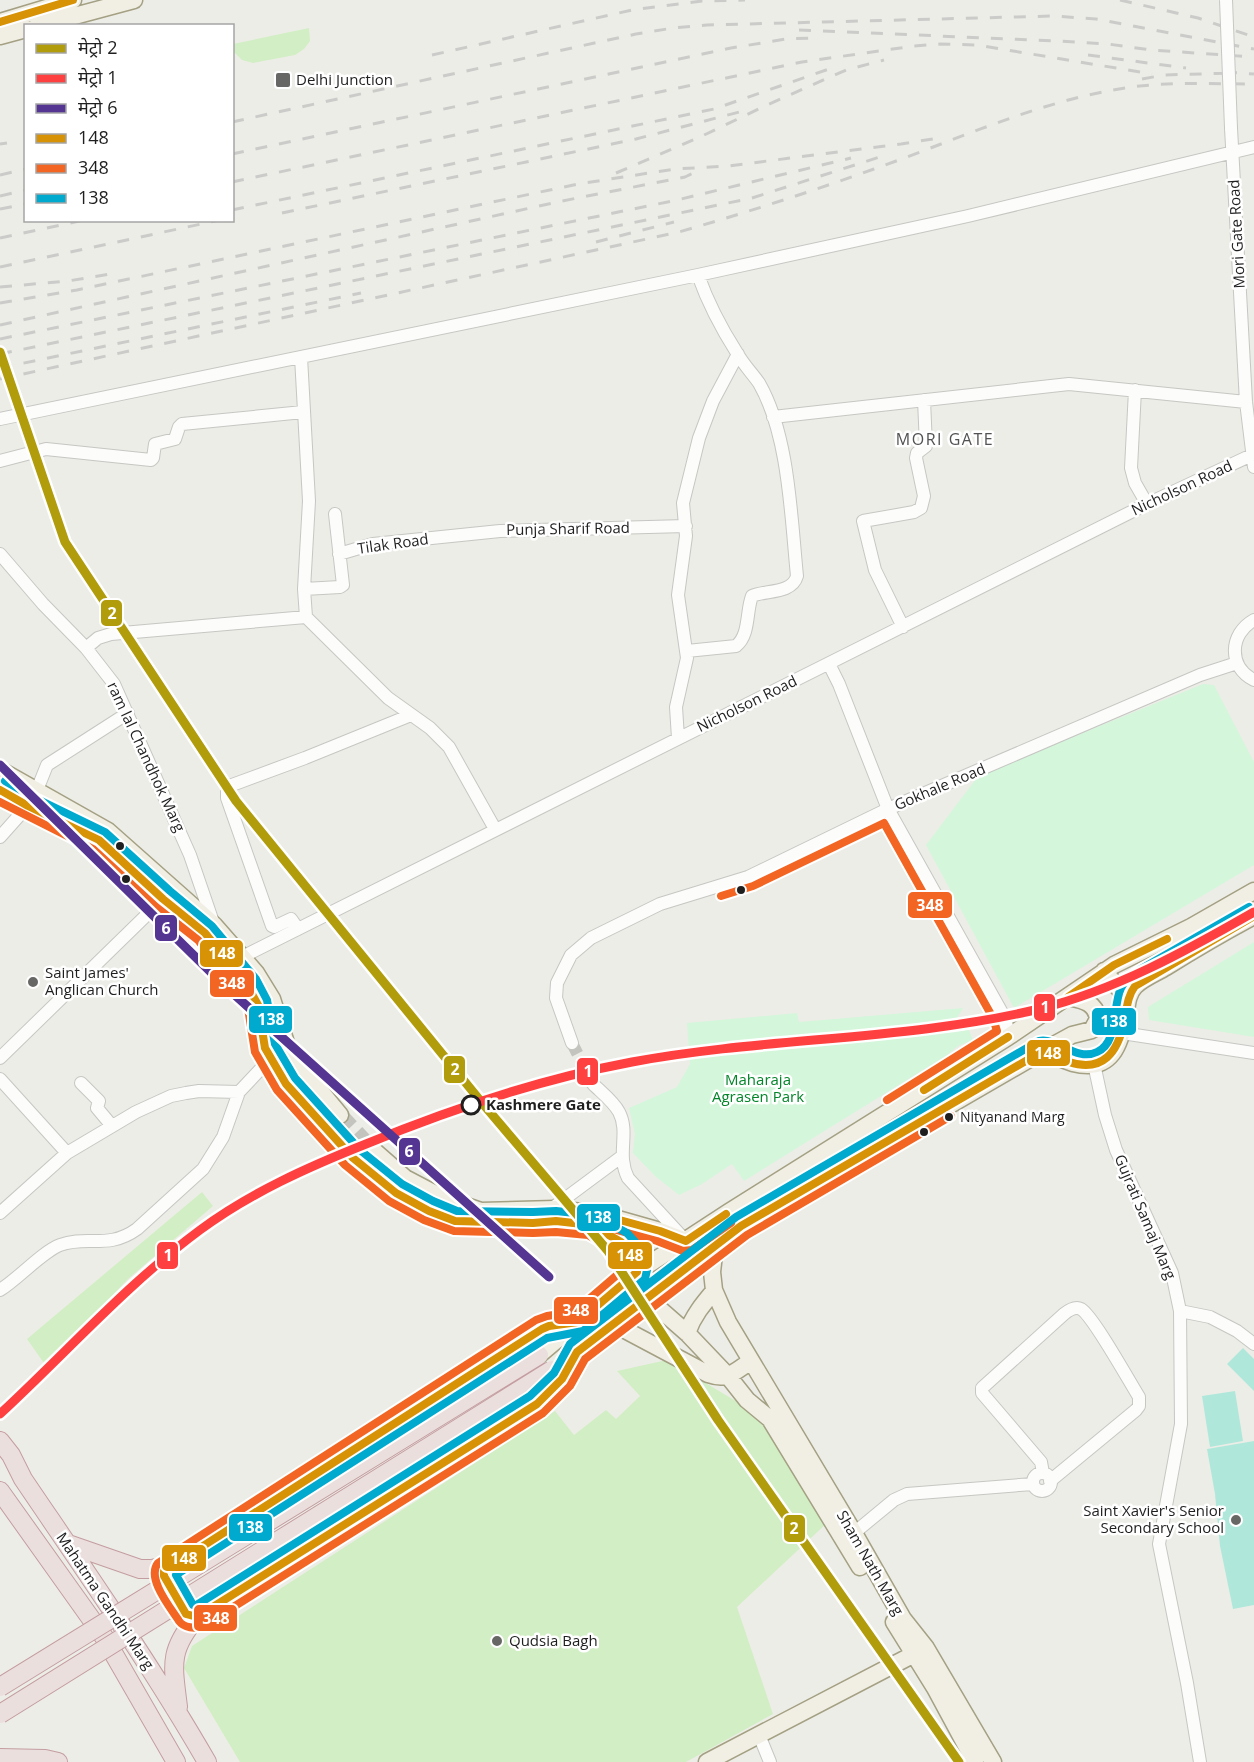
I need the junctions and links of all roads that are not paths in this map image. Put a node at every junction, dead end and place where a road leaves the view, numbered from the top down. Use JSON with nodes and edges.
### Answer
{"nodes":[{"id":1,"x":73,"y":0,"type":"edge"},
{"id":2,"x":134,"y":0,"type":"edge"},
{"id":3,"x":1226,"y":0,"type":"edge"},
{"id":4,"x":0,"y":22,"type":"edge"},
{"id":5,"x":44,"y":24,"type":"edge"},
{"id":6,"x":24,"y":30,"type":"edge"},
{"id":7,"x":0,"y":36,"type":"edge"},
{"id":8,"x":1254,"y":147,"type":"edge"},
{"id":9,"x":1232,"y":152,"type":"junction"},
{"id":10,"x":698,"y":275,"type":"junction"},
{"id":11,"x":738,"y":354,"type":"junction"},
{"id":12,"x":301,"y":357,"type":"junction"},
{"id":13,"x":1135,"y":390,"type":"junction"},
{"id":14,"x":924,"y":400,"type":"junction"},
{"id":15,"x":1246,"y":402,"type":"junction"},
{"id":16,"x":303,"y":412,"type":"junction"},
{"id":17,"x":1251,"y":416,"type":"edge"},
{"id":18,"x":773,"y":417,"type":"junction"},
{"id":19,"x":0,"y":419,"type":"edge"},
{"id":20,"x":1253,"y":458,"type":"edge"},
{"id":21,"x":0,"y":461,"type":"edge"},
{"id":22,"x":1148,"y":504,"type":"junction"},
{"id":23,"x":335,"y":514,"type":"dead end"},
{"id":24,"x":686,"y":526,"type":"junction"},
{"id":25,"x":452,"y":537,"type":"joint"},
{"id":26,"x":0,"y":554,"type":"edge"},
{"id":27,"x":339,"y":554,"type":"junction"},
{"id":28,"x":304,"y":589,"type":"junction"},
{"id":29,"x":306,"y":616,"type":"junction"},
{"id":30,"x":1254,"y":620,"type":"edge"},
{"id":31,"x":903,"y":627,"type":"junction"},
{"id":32,"x":86,"y":648,"type":"junction"},
{"id":33,"x":687,"y":651,"type":"junction"},
{"id":34,"x":1237,"y":663,"type":"junction"},
{"id":35,"x":829,"y":664,"type":"junction"},
{"id":36,"x":1254,"y":680,"type":"edge"},
{"id":37,"x":128,"y":713,"type":"junction"},
{"id":38,"x":411,"y":715,"type":"junction"},
{"id":39,"x":678,"y":738,"type":"junction"},
{"id":40,"x":0,"y":770,"type":"edge"},
{"id":41,"x":0,"y":790,"type":"edge"},
{"id":42,"x":37,"y":791,"type":"junction"},
{"id":43,"x":28,"y":806,"type":"junction"},
{"id":44,"x":888,"y":809,"type":"junction"},
{"id":45,"x":495,"y":829,"type":"junction"},
{"id":46,"x":0,"y":837,"type":"edge"},
{"id":47,"x":1254,"y":891,"type":"edge"},
{"id":48,"x":164,"y":899,"type":"junction"},
{"id":49,"x":1254,"y":916,"type":"edge"},
{"id":50,"x":214,"y":925,"type":"junction"},
{"id":51,"x":1191,"y":927,"type":"junction"},
{"id":52,"x":298,"y":929,"type":"junction"},
{"id":53,"x":1201,"y":945,"type":"junction"},
{"id":54,"x":242,"y":957,"type":"junction"},
{"id":55,"x":1104,"y":971,"type":"junction"},
{"id":56,"x":1068,"y":997,"type":"junction"},
{"id":57,"x":1128,"y":999,"type":"junction"},
{"id":58,"x":1122,"y":1034,"type":"junction"},
{"id":59,"x":1008,"y":1037,"type":"junction"},
{"id":60,"x":572,"y":1043,"type":"tunnel mouth"},
{"id":61,"x":1043,"y":1051,"type":"junction"},
{"id":62,"x":1254,"y":1053,"type":"edge"},
{"id":63,"x":0,"y":1058,"type":"edge"},
{"id":64,"x":270,"y":1059,"type":"junction"},
{"id":65,"x":1094,"y":1064,"type":"junction"},
{"id":66,"x":0,"y":1079,"type":"edge"},
{"id":67,"x":81,"y":1083,"type":"dead end"},
{"id":68,"x":593,"y":1084,"type":"tunnel mouth"},
{"id":69,"x":239,"y":1092,"type":"junction"},
{"id":70,"x":340,"y":1115,"type":"tunnel mouth"},
{"id":71,"x":320,"y":1124,"type":"tunnel mouth"},
{"id":72,"x":112,"y":1126,"type":"junction"},
{"id":73,"x":372,"y":1149,"type":"tunnel mouth"},
{"id":74,"x":67,"y":1153,"type":"junction"},
{"id":75,"x":621,"y":1157,"type":"junction"},
{"id":76,"x":353,"y":1158,"type":"tunnel mouth"},
{"id":77,"x":551,"y":1209,"type":"junction"},
{"id":78,"x":0,"y":1213,"type":"edge"},
{"id":79,"x":686,"y":1241,"type":"junction"},
{"id":80,"x":715,"y":1246,"type":"junction"},
{"id":81,"x":637,"y":1272,"type":"junction"},
{"id":82,"x":0,"y":1290,"type":"edge"},
{"id":83,"x":714,"y":1291,"type":"junction"},
{"id":84,"x":1180,"y":1311,"type":"junction"},
{"id":85,"x":623,"y":1316,"type":"junction"},
{"id":86,"x":578,"y":1322,"type":"junction"},
{"id":87,"x":1254,"y":1329,"type":"edge"},
{"id":88,"x":1237,"y":1331,"type":"junction"},
{"id":89,"x":687,"y":1333,"type":"junction"},
{"id":90,"x":1254,"y":1344,"type":"edge"},
{"id":91,"x":577,"y":1352,"type":"junction"},
{"id":92,"x":539,"y":1355,"type":"joint"},
{"id":93,"x":751,"y":1361,"type":"junction"},
{"id":94,"x":552,"y":1370,"type":"joint"},
{"id":95,"x":728,"y":1376,"type":"junction"},
{"id":96,"x":0,"y":1427,"type":"edge"},
{"id":97,"x":6,"y":1448,"type":"edge"},
{"id":98,"x":1046,"y":1477,"type":"junction"},
{"id":99,"x":0,"y":1491,"type":"edge"},
{"id":100,"x":854,"y":1533,"type":"junction"},
{"id":101,"x":68,"y":1544,"type":"junction"},
{"id":102,"x":173,"y":1564,"type":"junction"},
{"id":103,"x":197,"y":1617,"type":"junction"},
{"id":104,"x":920,"y":1651,"type":"junction"},
{"id":105,"x":0,"y":1687,"type":"edge"},
{"id":106,"x":178,"y":1712,"type":"junction"},
{"id":107,"x":0,"y":1714,"type":"edge"},
{"id":108,"x":759,"y":1735,"type":"junction"},
{"id":109,"x":0,"y":1758,"type":"edge"},
{"id":110,"x":973,"y":1758,"type":"edge"},
{"id":111,"x":58,"y":1762,"type":"edge"},
{"id":112,"x":176,"y":1762,"type":"edge"},
{"id":113,"x":207,"y":1762,"type":"edge"},
{"id":114,"x":707,"y":1762,"type":"edge"},
{"id":115,"x":770,"y":1762,"type":"edge"},
{"id":116,"x":993,"y":1762,"type":"edge"},
{"id":117,"x":1200,"y":1762,"type":"edge"}],
"edges":[{"from":1,"to":4,"type":"main road"},
{"from":2,"to":5,"type":"main road"},
{"from":3,"to":9,"type":"street","name":"Mori Gate Road","bridge":true},
{"from":6,"to":7,"type":"main road"},
{"from":8,"to":9,"type":"street"},
{"from":9,"to":10,"type":"street"},
{"from":9,"to":15,"type":"street","name":"Mori Gate Road"},
{"from":10,"to":11,"type":"street"},
{"from":10,"to":12,"type":"street"},
{"from":11,"to":18,"type":"street"},
{"from":11,"to":24,"type":"street"},
{"from":12,"to":16,"type":"street"},
{"from":12,"to":19,"type":"street"},
{"from":13,"to":14,"type":"street"},
{"from":13,"to":15,"type":"street"},
{"from":13,"to":22,"type":"street"},
{"from":14,"to":18,"type":"street"},
{"from":14,"to":31,"type":"street"},
{"from":15,"to":17,"type":"street","name":"Mori Gate Road"},
{"from":16,"to":21,"type":"street"},
{"from":16,"to":28,"type":"street"},
{"from":17,"to":20,"type":"street","name":"Mori Gate Road"},
{"from":18,"to":33,"type":"street"},
{"from":20,"to":22,"type":"street","name":"Nicholson Road"},
{"from":22,"to":31,"type":"street","name":"Nicholson Road"},
{"from":23,"to":27,"type":"street","name":"Tilak Road"},
{"from":24,"to":25,"type":"street","name":"Punja Sharif Road"},
{"from":24,"to":33,"type":"street"},
{"from":25,"to":27,"type":"street","name":"Tilak Road"},
{"from":26,"to":32,"type":"street","name":"ram lal Chandhok Marg"},
{"from":27,"to":28,"type":"street"},
{"from":28,"to":29,"type":"street"},
{"from":29,"to":32,"type":"street"},
{"from":29,"to":38,"type":"street"},
{"from":30,"to":34,"type":"street"},
{"from":31,"to":35,"type":"street","name":"Nicholson Road"},
{"from":32,"to":37,"type":"street","name":"ram lal Chandhok Marg"},
{"from":33,"to":39,"type":"street"},
{"from":34,"to":36,"type":"street"},
{"from":34,"to":44,"type":"street","name":"Gokhale Road"},
{"from":35,"to":39,"type":"street","name":"Nicholson Road"},
{"from":35,"to":44,"type":"street"},
{"from":37,"to":42,"type":"street"},
{"from":37,"to":50,"type":"street","name":"ram lal Chandhok Marg"},
{"from":38,"to":45,"type":"street"},
{"from":38,"to":52,"type":"street"},
{"from":39,"to":45,"type":"street","name":"Nicholson Road"},
{"from":40,"to":42,"type":"main road"},
{"from":41,"to":43,"type":"main road"},
{"from":42,"to":43,"type":"street"},
{"from":42,"to":50,"type":"main road"},
{"from":43,"to":46,"type":"street"},
{"from":43,"to":48,"type":"main road"},
{"from":44,"to":59,"type":"street"},
{"from":44,"to":60,"type":"street","name":"Gokhale Road"},
{"from":45,"to":52,"type":"street","name":"Nicholson Road"},
{"from":47,"to":51,"type":"main road"},
{"from":48,"to":63,"type":"street"},
{"from":48,"to":64,"type":"main road"},
{"from":49,"to":53,"type":"main road"},
{"from":50,"to":54,"type":"main road"},
{"from":51,"to":53,"type":"main road"},
{"from":51,"to":55,"type":"main road"},
{"from":52,"to":54,"type":"street","name":"Nicholson Road"},
{"from":53,"to":57,"type":"main road"},
{"from":54,"to":70,"type":"main road"},
{"from":55,"to":56,"type":"main road"},
{"from":55,"to":57,"type":"main road"},
{"from":56,"to":59,"type":"main road"},
{"from":56,"to":61,"type":"main road"},
{"from":57,"to":58,"type":"main road"},
{"from":58,"to":62,"type":"street"},
{"from":58,"to":65,"type":"main road"},
{"from":59,"to":79,"type":"main road"},
{"from":61,"to":65,"type":"main road"},
{"from":61,"to":80,"type":"main road"},
{"from":64,"to":69,"type":"street"},
{"from":64,"to":71,"type":"main road"},
{"from":65,"to":84,"type":"street","name":"Gujrati Samaj Marg"},
{"from":66,"to":74,"type":"street"},
{"from":67,"to":72,"type":"street"},
{"from":68,"to":75,"type":"street"},
{"from":69,"to":72,"type":"street"},
{"from":69,"to":82,"type":"street"},
{"from":72,"to":74,"type":"street"},
{"from":73,"to":77,"type":"main road"},
{"from":74,"to":78,"type":"street"},
{"from":75,"to":77,"type":"street"},
{"from":75,"to":79,"type":"street"},
{"from":76,"to":81,"type":"main road"},
{"from":77,"to":79,"type":"main road"},
{"from":79,"to":81,"type":"main road"},
{"from":80,"to":83,"type":"main road"},
{"from":80,"to":85,"type":"main road"},
{"from":81,"to":86,"type":"main road"},
{"from":83,"to":89,"type":"main road"},
{"from":83,"to":93,"type":"main road","name":"Sham Nath Marg"},
{"from":84,"to":88,"type":"street"},
{"from":84,"to":117,"type":"street","name":"Gujrati Samaj Marg"},
{"from":85,"to":89,"type":"main road","name":"Sham Nath Marg"},
{"from":85,"to":91,"type":"main road"},
{"from":85,"to":95,"type":"main road"},
{"from":86,"to":92,"type":"main road"},
{"from":86,"to":102,"type":"main road"},
{"from":87,"to":88,"type":"street"},
{"from":88,"to":90,"type":"street"},
{"from":89,"to":95,"type":"main road","name":"Sham Nath Marg"},
{"from":91,"to":94,"type":"main road"},
{"from":91,"to":103,"type":"main road"},
{"from":92,"to":105,"type":"highway","bridge":true},
{"from":93,"to":95,"type":"main road"},
{"from":93,"to":100,"type":"main road","name":"Sham Nath Marg"},
{"from":94,"to":107,"type":"highway","bridge":true},
{"from":95,"to":104,"type":"main road","name":"Sham Nath Marg"},
{"from":96,"to":97,"type":"highway","name":"Mahatma Gandhi Marg"},
{"from":97,"to":101,"type":"highway","name":"Mahatma Gandhi Marg"},
{"from":98,"to":98,"type":"street"},
{"from":98,"to":100,"type":"street"},
{"from":99,"to":112,"type":"highway","name":"Mahatma Gandhi Marg"},
{"from":100,"to":104,"type":"main road","name":"Sham Nath Marg"},
{"from":101,"to":102,"type":"highway"},
{"from":101,"to":106,"type":"highway","name":"Mahatma Gandhi Marg"},
{"from":102,"to":103,"type":"main road"},
{"from":103,"to":106,"type":"highway"},
{"from":104,"to":108,"type":"main road"},
{"from":104,"to":110,"type":"main road","name":"Sham Nath Marg"},
{"from":104,"to":116,"type":"main road","name":"Sham Nath Marg"},
{"from":106,"to":113,"type":"highway","name":"Mahatma Gandhi Marg"},
{"from":108,"to":114,"type":"main road"},
{"from":108,"to":115,"type":"street"},
{"from":109,"to":111,"type":"highway"}]}
